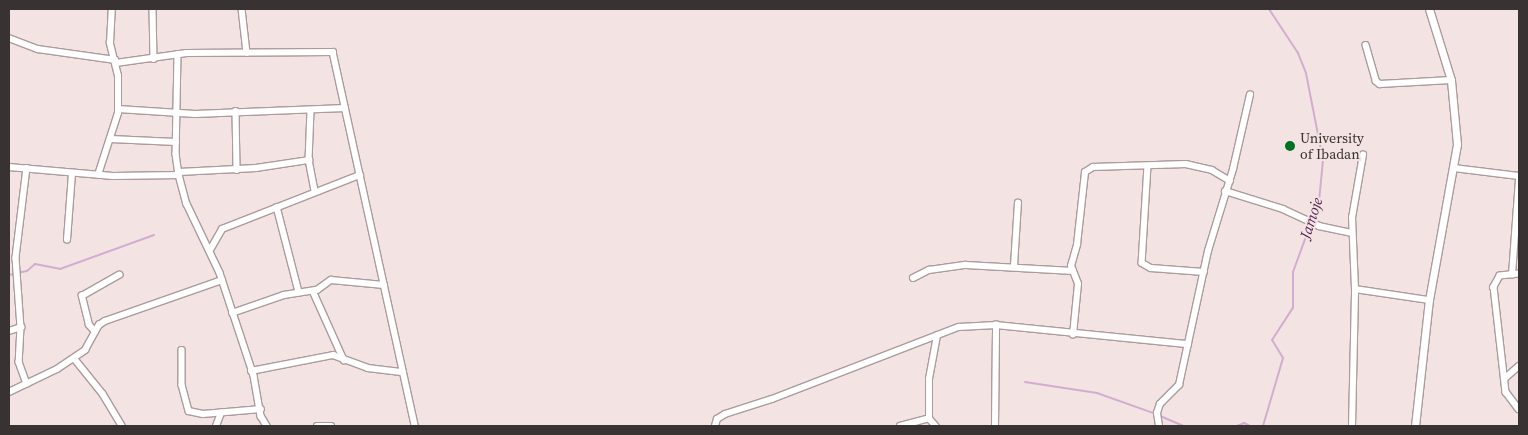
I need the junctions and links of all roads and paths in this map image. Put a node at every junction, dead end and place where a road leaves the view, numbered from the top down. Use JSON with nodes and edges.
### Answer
{"nodes":[{"id":1,"x":112,"y":9,"type":"edge"},
{"id":2,"x":153,"y":9,"type":"edge"},
{"id":3,"x":242,"y":9,"type":"edge"},
{"id":4,"x":1429,"y":9,"type":"edge"},
{"id":5,"x":9,"y":38,"type":"edge"},
{"id":6,"x":1366,"y":45,"type":"dead end"},
{"id":7,"x":178,"y":54,"type":"junction"},
{"id":8,"x":247,"y":54,"type":"junction"},
{"id":9,"x":154,"y":59,"type":"junction"},
{"id":10,"x":116,"y":61,"type":"junction"},
{"id":11,"x":1451,"y":80,"type":"junction"},
{"id":12,"x":1250,"y":94,"type":"dead end"},
{"id":13,"x":345,"y":108,"type":"junction"},
{"id":14,"x":118,"y":109,"type":"junction"},
{"id":15,"x":178,"y":110,"type":"junction"},
{"id":16,"x":236,"y":111,"type":"junction"},
{"id":17,"x":311,"y":111,"type":"junction"},
{"id":18,"x":112,"y":139,"type":"junction"},
{"id":19,"x":176,"y":142,"type":"junction"},
{"id":20,"x":1363,"y":155,"type":"dead end"},
{"id":21,"x":309,"y":160,"type":"junction"},
{"id":22,"x":9,"y":166,"type":"edge"},
{"id":23,"x":1148,"y":166,"type":"junction"},
{"id":24,"x":27,"y":168,"type":"junction"},
{"id":25,"x":1454,"y":168,"type":"junction"},
{"id":26,"x":237,"y":170,"type":"junction"},
{"id":27,"x":72,"y":173,"type":"junction"},
{"id":28,"x":179,"y":173,"type":"junction"},
{"id":29,"x":98,"y":175,"type":"junction"},
{"id":30,"x":360,"y":175,"type":"junction"},
{"id":31,"x":1519,"y":178,"type":"edge"},
{"id":32,"x":1230,"y":181,"type":"junction"},
{"id":33,"x":315,"y":190,"type":"junction"},
{"id":34,"x":1225,"y":191,"type":"junction"},
{"id":35,"x":1018,"y":203,"type":"dead end"},
{"id":36,"x":278,"y":207,"type":"junction"},
{"id":37,"x":1352,"y":234,"type":"junction"},
{"id":38,"x":67,"y":240,"type":"dead end"},
{"id":39,"x":210,"y":250,"type":"junction"},
{"id":40,"x":1014,"y":266,"type":"junction"},
{"id":41,"x":1073,"y":271,"type":"junction"},
{"id":42,"x":1204,"y":272,"type":"junction"},
{"id":43,"x":1519,"y":274,"type":"edge"},
{"id":44,"x":119,"y":275,"type":"dead end"},
{"id":45,"x":1512,"y":275,"type":"junction"},
{"id":46,"x":913,"y":278,"type":"dead end"},
{"id":47,"x":222,"y":280,"type":"junction"},
{"id":48,"x":384,"y":285,"type":"junction"},
{"id":49,"x":1355,"y":289,"type":"junction"},
{"id":50,"x":313,"y":291,"type":"junction"},
{"id":51,"x":299,"y":292,"type":"junction"},
{"id":52,"x":1429,"y":300,"type":"junction"},
{"id":53,"x":232,"y":313,"type":"junction"},
{"id":54,"x":996,"y":325,"type":"junction"},
{"id":55,"x":21,"y":327,"type":"junction"},
{"id":56,"x":9,"y":331,"type":"edge"},
{"id":57,"x":94,"y":332,"type":"junction"},
{"id":58,"x":1073,"y":335,"type":"junction"},
{"id":59,"x":937,"y":336,"type":"junction"},
{"id":60,"x":1188,"y":344,"type":"junction"},
{"id":61,"x":341,"y":349,"type":"junction"},
{"id":62,"x":182,"y":350,"type":"dead end"},
{"id":63,"x":336,"y":355,"type":"junction"},
{"id":64,"x":74,"y":358,"type":"junction"},
{"id":65,"x":344,"y":360,"type":"junction"},
{"id":66,"x":1519,"y":366,"type":"edge"},
{"id":67,"x":251,"y":371,"type":"junction"},
{"id":68,"x":403,"y":372,"type":"junction"},
{"id":69,"x":1504,"y":379,"type":"junction"},
{"id":70,"x":27,"y":384,"type":"junction"},
{"id":71,"x":9,"y":392,"type":"edge"},
{"id":72,"x":260,"y":409,"type":"junction"},
{"id":73,"x":1519,"y":409,"type":"edge"},
{"id":74,"x":221,"y":413,"type":"junction"},
{"id":75,"x":929,"y":418,"type":"junction"},
{"id":76,"x":122,"y":426,"type":"edge"},
{"id":77,"x":216,"y":426,"type":"edge"},
{"id":78,"x":267,"y":426,"type":"edge"},
{"id":79,"x":317,"y":426,"type":"edge"},
{"id":80,"x":331,"y":426,"type":"edge"},
{"id":81,"x":415,"y":426,"type":"edge"},
{"id":82,"x":714,"y":426,"type":"edge"},
{"id":83,"x":900,"y":426,"type":"edge"},
{"id":84,"x":936,"y":426,"type":"edge"},
{"id":85,"x":995,"y":426,"type":"edge"},
{"id":86,"x":1159,"y":426,"type":"edge"},
{"id":87,"x":1352,"y":426,"type":"edge"},
{"id":88,"x":1416,"y":426,"type":"edge"}],
"edges":[{"from":1,"to":10,"type":"street"},
{"from":2,"to":9,"type":"street"},
{"from":3,"to":8,"type":"street"},
{"from":4,"to":11,"type":"street"},
{"from":5,"to":10,"type":"street"},
{"from":6,"to":11,"type":"street"},
{"from":7,"to":8,"type":"street"},
{"from":7,"to":9,"type":"street"},
{"from":7,"to":15,"type":"street"},
{"from":8,"to":13,"type":"street"},
{"from":9,"to":10,"type":"street"},
{"from":10,"to":14,"type":"street"},
{"from":11,"to":25,"type":"street"},
{"from":12,"to":32,"type":"street"},
{"from":13,"to":17,"type":"street"},
{"from":13,"to":30,"type":"street"},
{"from":14,"to":15,"type":"street"},
{"from":14,"to":18,"type":"street"},
{"from":15,"to":16,"type":"street"},
{"from":15,"to":19,"type":"street"},
{"from":16,"to":17,"type":"street"},
{"from":16,"to":26,"type":"street"},
{"from":17,"to":21,"type":"street"},
{"from":18,"to":19,"type":"street"},
{"from":18,"to":29,"type":"street"},
{"from":19,"to":28,"type":"street"},
{"from":20,"to":37,"type":"street"},
{"from":21,"to":26,"type":"street"},
{"from":21,"to":33,"type":"street"},
{"from":22,"to":24,"type":"street"},
{"from":23,"to":32,"type":"street"},
{"from":23,"to":41,"type":"street"},
{"from":23,"to":42,"type":"street"},
{"from":24,"to":27,"type":"street"},
{"from":24,"to":55,"type":"street"},
{"from":25,"to":31,"type":"street"},
{"from":25,"to":52,"type":"street"},
{"from":26,"to":28,"type":"street"},
{"from":27,"to":29,"type":"street"},
{"from":27,"to":38,"type":"street"},
{"from":28,"to":29,"type":"street"},
{"from":28,"to":39,"type":"street"},
{"from":30,"to":33,"type":"street"},
{"from":30,"to":48,"type":"street"},
{"from":31,"to":45,"type":"street"},
{"from":32,"to":34,"type":"street"},
{"from":33,"to":36,"type":"street"},
{"from":34,"to":37,"type":"street"},
{"from":34,"to":42,"type":"street"},
{"from":35,"to":40,"type":"street"},
{"from":36,"to":39,"type":"street"},
{"from":36,"to":51,"type":"street"},
{"from":37,"to":49,"type":"street"},
{"from":39,"to":47,"type":"street"},
{"from":40,"to":41,"type":"street"},
{"from":40,"to":46,"type":"street"},
{"from":41,"to":58,"type":"street"},
{"from":42,"to":60,"type":"street"},
{"from":43,"to":45,"type":"street"},
{"from":44,"to":57,"type":"street"},
{"from":45,"to":69,"type":"street"},
{"from":47,"to":53,"type":"street"},
{"from":47,"to":57,"type":"street"},
{"from":48,"to":50,"type":"street"},
{"from":48,"to":68,"type":"street"},
{"from":49,"to":52,"type":"street"},
{"from":49,"to":87,"type":"street"},
{"from":50,"to":51,"type":"street"},
{"from":50,"to":61,"type":"street"},
{"from":51,"to":53,"type":"street"},
{"from":52,"to":88,"type":"street"},
{"from":53,"to":67,"type":"street"},
{"from":54,"to":58,"type":"street"},
{"from":54,"to":59,"type":"street"},
{"from":54,"to":85,"type":"street"},
{"from":55,"to":56,"type":"street"},
{"from":55,"to":70,"type":"street"},
{"from":57,"to":64,"type":"street"},
{"from":58,"to":60,"type":"street"},
{"from":59,"to":75,"type":"street"},
{"from":59,"to":82,"type":"street"},
{"from":60,"to":86,"type":"street"},
{"from":61,"to":63,"type":"street"},
{"from":61,"to":65,"type":"street"},
{"from":62,"to":74,"type":"street"},
{"from":63,"to":65,"type":"street"},
{"from":63,"to":67,"type":"street"},
{"from":64,"to":70,"type":"street"},
{"from":64,"to":76,"type":"street"},
{"from":65,"to":68,"type":"street"},
{"from":66,"to":69,"type":"street"},
{"from":67,"to":72,"type":"street"},
{"from":68,"to":81,"type":"street"},
{"from":69,"to":73,"type":"street"},
{"from":70,"to":71,"type":"street"},
{"from":72,"to":74,"type":"street"},
{"from":72,"to":78,"type":"street"},
{"from":74,"to":77,"type":"street"},
{"from":75,"to":83,"type":"street"},
{"from":75,"to":84,"type":"street"},
{"from":79,"to":80,"type":"street"}]}
